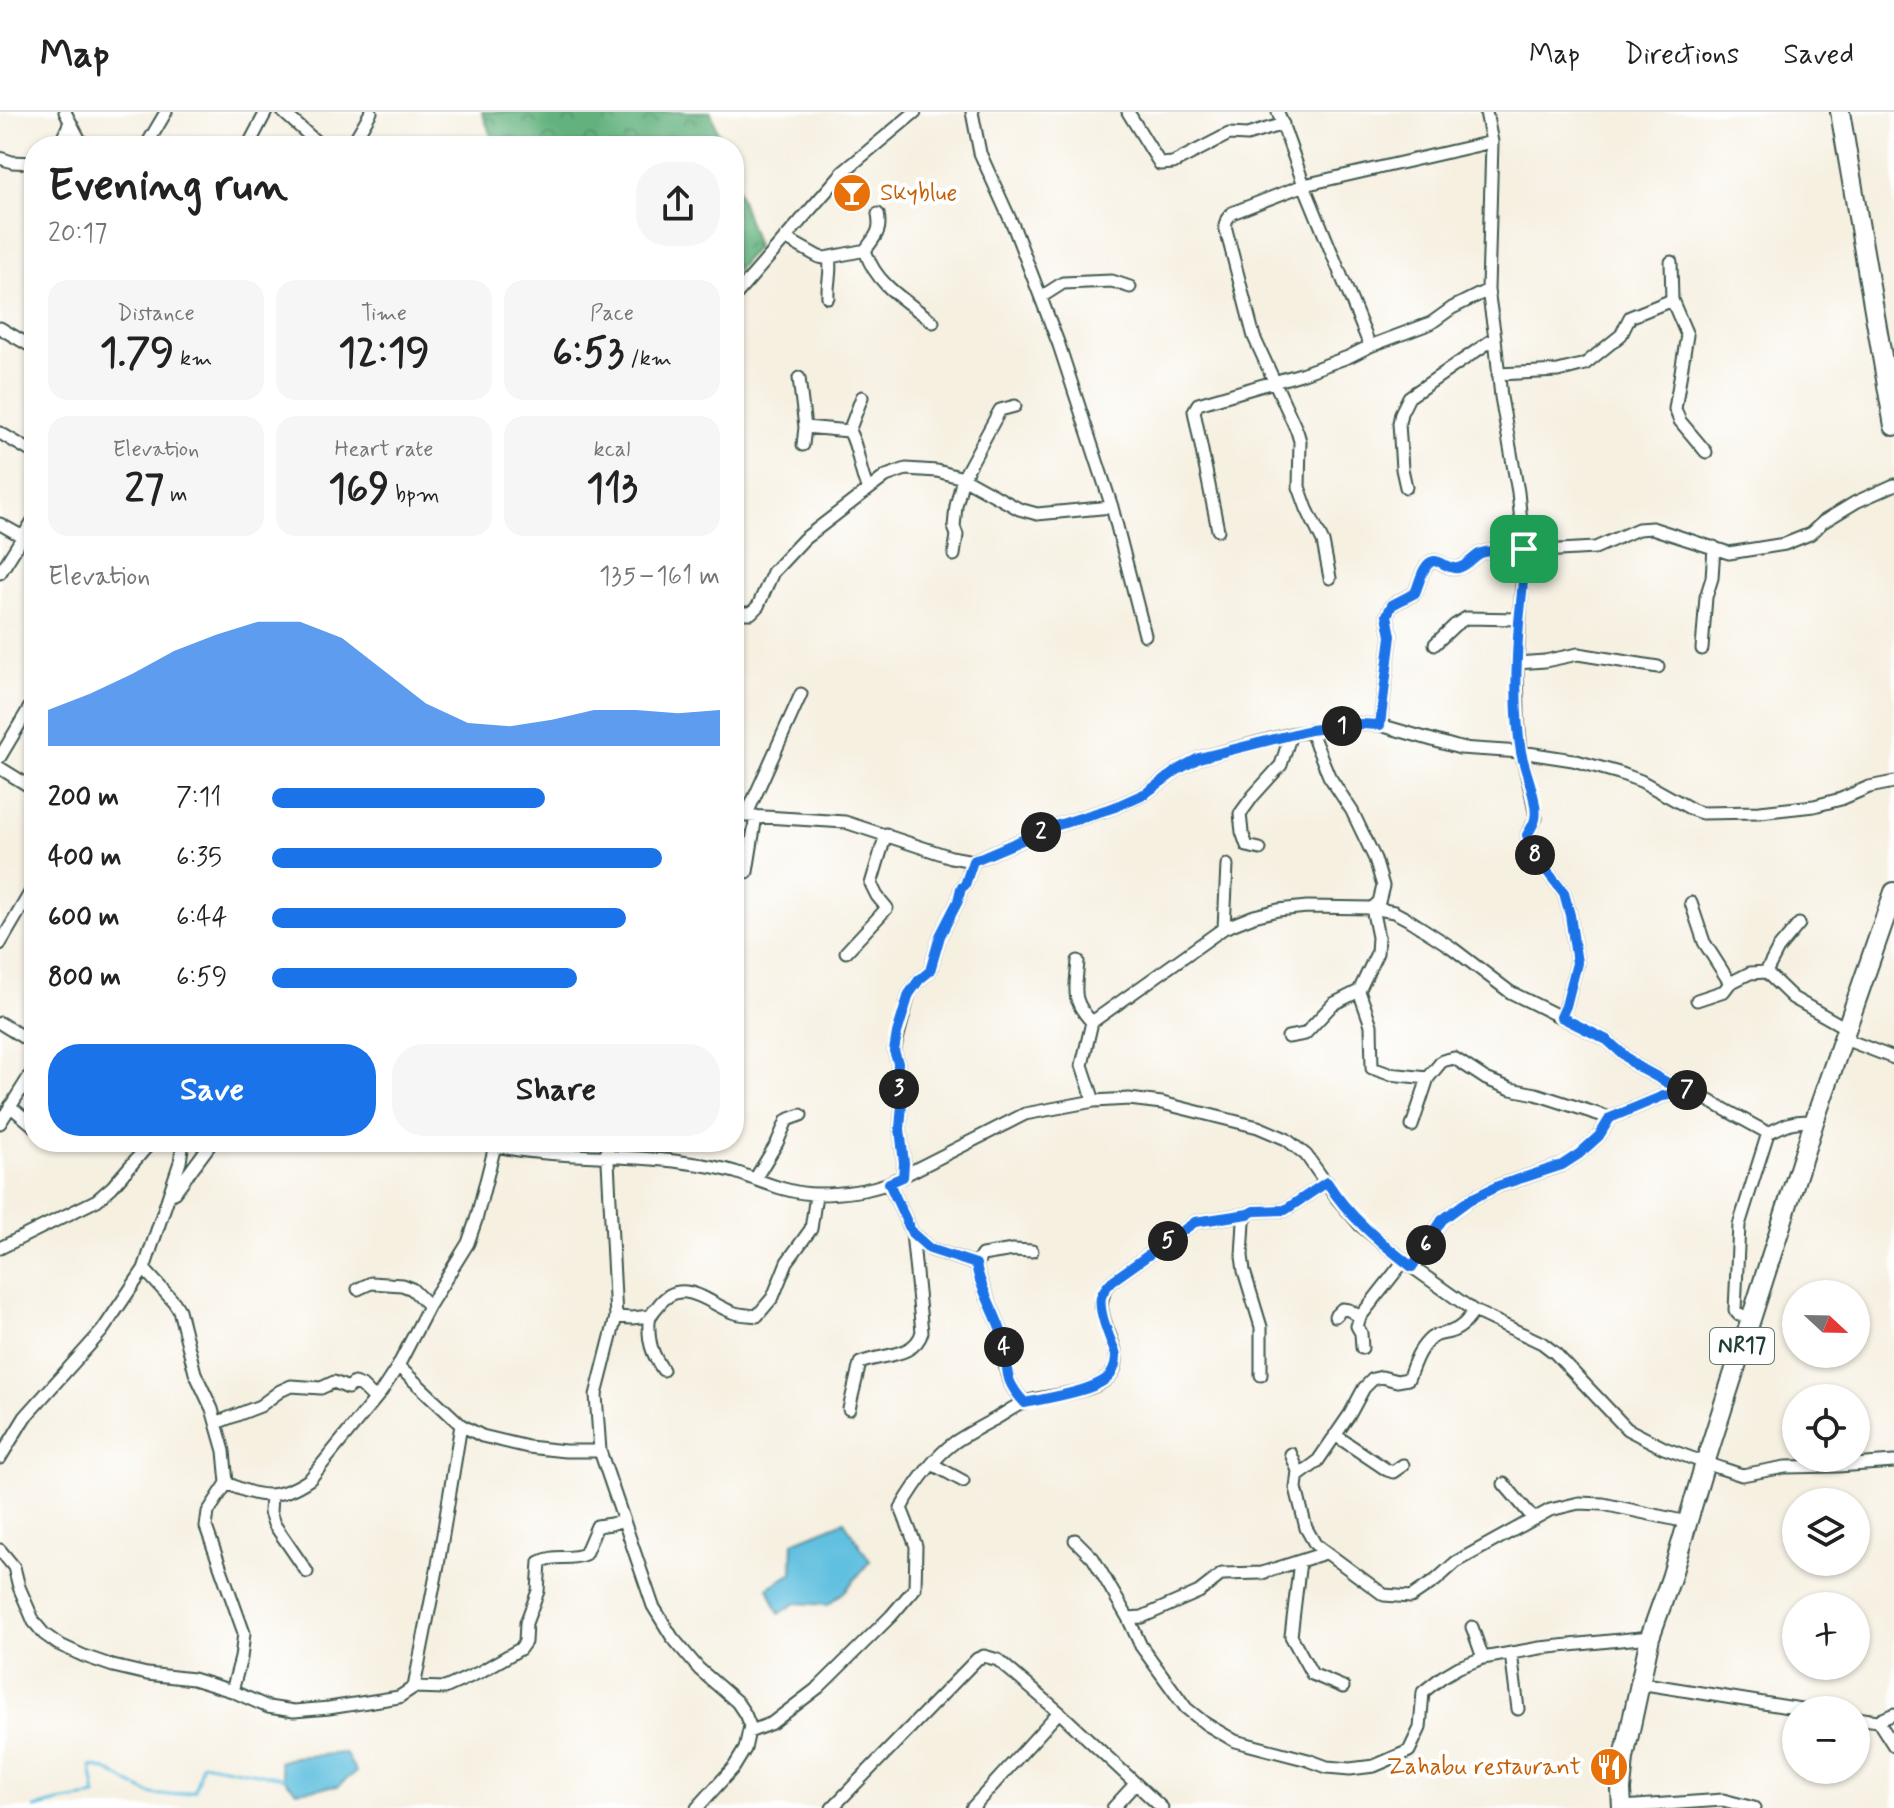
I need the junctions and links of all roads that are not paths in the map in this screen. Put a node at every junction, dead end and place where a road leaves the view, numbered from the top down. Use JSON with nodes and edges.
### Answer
{"nodes":[{"id":1,"x":166,"y":112,"type":"edge"},
{"id":2,"x":266,"y":112,"type":"edge"},
{"id":3,"x":283,"y":112,"type":"edge"},
{"id":4,"x":371,"y":112,"type":"edge"},
{"id":5,"x":915,"y":112,"type":"edge"},
{"id":6,"x":972,"y":112,"type":"edge"},
{"id":7,"x":1128,"y":112,"type":"edge"},
{"id":8,"x":1278,"y":112,"type":"edge"},
{"id":9,"x":1486,"y":112,"type":"edge"},
{"id":10,"x":1840,"y":112,"type":"edge"},
{"id":11,"x":68,"y":117,"type":"edge"},
{"id":12,"x":1283,"y":124,"type":"junction"},
{"id":13,"x":78,"y":136,"type":"edge"},
{"id":14,"x":152,"y":136,"type":"edge"},
{"id":15,"x":253,"y":136,"type":"edge"},
{"id":16,"x":310,"y":136,"type":"edge"},
{"id":17,"x":357,"y":136,"type":"edge"},
{"id":18,"x":1492,"y":142,"type":"junction"},
{"id":19,"x":0,"y":158,"type":"edge"},
{"id":20,"x":24,"y":163,"type":"edge"},
{"id":21,"x":1304,"y":185,"type":"junction"},
{"id":22,"x":878,"y":214,"type":"dead end"},
{"id":23,"x":785,"y":238,"type":"junction"},
{"id":24,"x":864,"y":252,"type":"junction"},
{"id":25,"x":829,"y":258,"type":"junction"},
{"id":26,"x":1671,"y":262,"type":"dead end"},
{"id":27,"x":744,"y":285,"type":"edge"},
{"id":28,"x":1130,"y":287,"type":"dead end"},
{"id":29,"x":1488,"y":290,"type":"junction"},
{"id":30,"x":828,"y":297,"type":"dead end"},
{"id":31,"x":1041,"y":297,"type":"junction"},
{"id":32,"x":1672,"y":300,"type":"junction"},
{"id":33,"x":933,"y":322,"type":"dead end"},
{"id":34,"x":0,"y":328,"type":"edge"},
{"id":35,"x":1495,"y":338,"type":"junction"},
{"id":36,"x":24,"y":342,"type":"edge"},
{"id":37,"x":1370,"y":346,"type":"junction"},
{"id":38,"x":1498,"y":374,"type":"junction"},
{"id":39,"x":799,"y":378,"type":"dead end"},
{"id":40,"x":1276,"y":381,"type":"junction"},
{"id":41,"x":862,"y":397,"type":"dead end"},
{"id":42,"x":1015,"y":406,"type":"dead end"},
{"id":43,"x":1894,"y":426,"type":"edge"},
{"id":44,"x":805,"y":427,"type":"junction"},
{"id":45,"x":849,"y":431,"type":"junction"},
{"id":46,"x":0,"y":433,"type":"edge"},
{"id":47,"x":803,"y":445,"type":"dead end"},
{"id":48,"x":24,"y":447,"type":"edge"},
{"id":49,"x":1706,"y":452,"type":"dead end"},
{"id":50,"x":963,"y":478,"type":"junction"},
{"id":51,"x":1894,"y":485,"type":"edge"},
{"id":52,"x":1406,"y":487,"type":"dead end"},
{"id":53,"x":868,"y":489,"type":"junction"},
{"id":54,"x":1112,"y":507,"type":"junction"},
{"id":55,"x":0,"y":524,"type":"edge"},
{"id":56,"x":1218,"y":530,"type":"dead end"},
{"id":57,"x":24,"y":537,"type":"edge"},
{"id":58,"x":24,"y":546,"type":"edge"},
{"id":59,"x":1714,"y":547,"type":"junction"},
{"id":60,"x":1524,"y":551,"type":"junction"},
{"id":61,"x":954,"y":555,"type":"dead end"},
{"id":62,"x":0,"y":573,"type":"edge"},
{"id":63,"x":1330,"y":578,"type":"dead end"},
{"id":64,"x":744,"y":613,"type":"edge"},
{"id":65,"x":1519,"y":619,"type":"junction"},
{"id":66,"x":1145,"y":635,"type":"dead end"},
{"id":67,"x":1435,"y":644,"type":"dead end"},
{"id":68,"x":1702,"y":649,"type":"dead end"},
{"id":69,"x":1517,"y":663,"type":"junction"},
{"id":70,"x":1658,"y":667,"type":"dead end"},
{"id":71,"x":801,"y":694,"type":"dead end"},
{"id":72,"x":24,"y":717,"type":"edge"},
{"id":73,"x":1380,"y":725,"type":"junction"},
{"id":74,"x":1310,"y":730,"type":"junction"},
{"id":75,"x":1291,"y":734,"type":"junction"},
{"id":76,"x":1521,"y":752,"type":"junction"},
{"id":77,"x":0,"y":757,"type":"edge"},
{"id":78,"x":0,"y":768,"type":"edge"},
{"id":79,"x":1894,"y":782,"type":"edge"},
{"id":80,"x":24,"y":783,"type":"edge"},
{"id":81,"x":746,"y":816,"type":"edge"},
{"id":82,"x":886,"y":834,"type":"junction"},
{"id":83,"x":1260,"y":849,"type":"dead end"},
{"id":84,"x":973,"y":861,"type":"junction"},
{"id":85,"x":1227,"y":865,"type":"dead end"},
{"id":86,"x":747,"y":872,"type":"dead end"},
{"id":87,"x":1894,"y":892,"type":"edge"},
{"id":88,"x":24,"y":903,"type":"edge"},
{"id":89,"x":1691,"y":903,"type":"dead end"},
{"id":90,"x":1372,"y":908,"type":"junction"},
{"id":91,"x":1799,"y":924,"type":"dead end"},
{"id":92,"x":1224,"y":928,"type":"junction"},
{"id":93,"x":0,"y":944,"type":"edge"},
{"id":94,"x":846,"y":952,"type":"dead end"},
{"id":95,"x":1078,"y":961,"type":"dead end"},
{"id":96,"x":1766,"y":972,"type":"junction"},
{"id":97,"x":1730,"y":983,"type":"junction"},
{"id":98,"x":1359,"y":991,"type":"junction"},
{"id":99,"x":1697,"y":1000,"type":"dead end"},
{"id":100,"x":1561,"y":1017,"type":"junction"},
{"id":101,"x":1092,"y":1022,"type":"junction"},
{"id":102,"x":0,"y":1023,"type":"edge"},
{"id":103,"x":1844,"y":1033,"type":"junction"},
{"id":104,"x":1288,"y":1037,"type":"dead end"},
{"id":105,"x":24,"y":1038,"type":"edge"},
{"id":106,"x":1894,"y":1058,"type":"edge"},
{"id":107,"x":1428,"y":1078,"type":"junction"},
{"id":108,"x":24,"y":1084,"type":"edge"},
{"id":109,"x":1691,"y":1091,"type":"junction"},
{"id":110,"x":1094,"y":1101,"type":"junction"},
{"id":111,"x":10,"y":1106,"type":"junction"},
{"id":112,"x":801,"y":1115,"type":"dead end"},
{"id":113,"x":24,"y":1118,"type":"edge"},
{"id":114,"x":1610,"y":1118,"type":"junction"},
{"id":115,"x":1814,"y":1122,"type":"junction"},
{"id":116,"x":0,"y":1123,"type":"edge"},
{"id":117,"x":1412,"y":1126,"type":"dead end"},
{"id":118,"x":1768,"y":1133,"type":"junction"},
{"id":119,"x":142,"y":1152,"type":"edge"},
{"id":120,"x":182,"y":1152,"type":"edge"},
{"id":121,"x":204,"y":1152,"type":"edge"},
{"id":122,"x":493,"y":1152,"type":"edge"},
{"id":123,"x":542,"y":1152,"type":"edge"},
{"id":124,"x":607,"y":1155,"type":"junction"},
{"id":125,"x":903,"y":1177,"type":"junction"},
{"id":126,"x":755,"y":1179,"type":"junction"},
{"id":127,"x":1327,"y":1182,"type":"junction"},
{"id":128,"x":889,"y":1183,"type":"junction"},
{"id":129,"x":816,"y":1195,"type":"junction"},
{"id":130,"x":166,"y":1206,"type":"junction"},
{"id":131,"x":1248,"y":1214,"type":"junction"},
{"id":132,"x":912,"y":1233,"type":"junction"},
{"id":133,"x":0,"y":1248,"type":"edge"},
{"id":134,"x":1032,"y":1251,"type":"dead end"},
{"id":135,"x":976,"y":1264,"type":"junction"},
{"id":136,"x":1408,"y":1264,"type":"junction"},
{"id":137,"x":144,"y":1269,"type":"junction"},
{"id":138,"x":358,"y":1289,"type":"dead end"},
{"id":139,"x":429,"y":1306,"type":"junction"},
{"id":140,"x":1474,"y":1311,"type":"junction"},
{"id":141,"x":650,"y":1316,"type":"junction"},
{"id":142,"x":1335,"y":1316,"type":"dead end"},
{"id":143,"x":616,"y":1317,"type":"junction"},
{"id":144,"x":1360,"y":1317,"type":"junction"},
{"id":145,"x":1752,"y":1317,"type":"junction"},
{"id":146,"x":1362,"y":1348,"type":"dead end"},
{"id":147,"x":398,"y":1366,"type":"junction"},
{"id":148,"x":663,"y":1370,"type":"dead end"},
{"id":149,"x":1261,"y":1375,"type":"dead end"},
{"id":150,"x":374,"y":1398,"type":"junction"},
{"id":151,"x":1025,"y":1403,"type":"junction"},
{"id":152,"x":849,"y":1409,"type":"dead end"},
{"id":153,"x":216,"y":1423,"type":"junction"},
{"id":154,"x":461,"y":1425,"type":"junction"},
{"id":155,"x":1335,"y":1435,"type":"junction"},
{"id":156,"x":600,"y":1451,"type":"junction"},
{"id":157,"x":1291,"y":1454,"type":"dead end"},
{"id":158,"x":0,"y":1458,"type":"edge"},
{"id":159,"x":1894,"y":1462,"type":"edge"},
{"id":160,"x":1705,"y":1463,"type":"junction"},
{"id":161,"x":932,"y":1464,"type":"junction"},
{"id":162,"x":1403,"y":1465,"type":"dead end"},
{"id":163,"x":1298,"y":1476,"type":"junction"},
{"id":164,"x":963,"y":1481,"type":"dead end"},
{"id":165,"x":227,"y":1483,"type":"junction"},
{"id":166,"x":1504,"y":1484,"type":"dead end"},
{"id":167,"x":271,"y":1496,"type":"junction"},
{"id":168,"x":1534,"y":1519,"type":"junction"},
{"id":169,"x":623,"y":1520,"type":"junction"},
{"id":170,"x":1687,"y":1522,"type":"junction"},
{"id":171,"x":1075,"y":1540,"type":"dead end"},
{"id":172,"x":0,"y":1550,"type":"edge"},
{"id":173,"x":1325,"y":1553,"type":"junction"},
{"id":174,"x":1300,"y":1561,"type":"junction"},
{"id":175,"x":307,"y":1572,"type":"dead end"},
{"id":176,"x":1128,"y":1618,"type":"junction"},
{"id":177,"x":1472,"y":1627,"type":"dead end"},
{"id":178,"x":1650,"y":1637,"type":"junction"},
{"id":179,"x":1511,"y":1653,"type":"junction"},
{"id":180,"x":1483,"y":1658,"type":"junction"},
{"id":181,"x":1639,"y":1683,"type":"junction"},
{"id":182,"x":414,"y":1687,"type":"junction"},
{"id":183,"x":1343,"y":1687,"type":"dead end"},
{"id":184,"x":232,"y":1691,"type":"junction"},
{"id":185,"x":1782,"y":1706,"type":"edge"},
{"id":186,"x":1518,"y":1709,"type":"dead end"},
{"id":187,"x":1059,"y":1712,"type":"junction"},
{"id":188,"x":1894,"y":1714,"type":"edge"},
{"id":189,"x":1870,"y":1720,"type":"edge"},
{"id":190,"x":1878,"y":1721,"type":"junction"},
{"id":191,"x":749,"y":1732,"type":"junction"},
{"id":192,"x":1894,"y":1746,"type":"edge"},
{"id":193,"x":1135,"y":1784,"type":"junction"},
{"id":194,"x":1622,"y":1807,"type":"edge"},
{"id":195,"x":697,"y":1808,"type":"edge"},
{"id":196,"x":832,"y":1808,"type":"edge"},
{"id":197,"x":972,"y":1808,"type":"edge"},
{"id":198,"x":1113,"y":1808,"type":"edge"},
{"id":199,"x":1162,"y":1808,"type":"edge"},
{"id":200,"x":1754,"y":1808,"type":"edge"}],
"edges":[{"from":1,"to":14,"type":"street"},
{"from":2,"to":15,"type":"street"},
{"from":3,"to":16,"type":"street"},
{"from":4,"to":17,"type":"street"},
{"from":5,"to":23,"type":"street"},
{"from":6,"to":31,"type":"street"},
{"from":7,"to":12,"type":"street"},
{"from":8,"to":12,"type":"street"},
{"from":9,"to":18,"type":"street"},
{"from":10,"to":43,"type":"main road"},
{"from":11,"to":13,"type":"street"},
{"from":12,"to":21,"type":"street"},
{"from":18,"to":21,"type":"street"},
{"from":18,"to":29,"type":"street"},
{"from":19,"to":20,"type":"street"},
{"from":21,"to":37,"type":"street"},
{"from":21,"to":40,"type":"street"},
{"from":22,"to":24,"type":"street"},
{"from":23,"to":25,"type":"street"},
{"from":23,"to":27,"type":"street"},
{"from":24,"to":25,"type":"street"},
{"from":24,"to":33,"type":"street"},
{"from":25,"to":30,"type":"street"},
{"from":26,"to":32,"type":"street"},
{"from":28,"to":31,"type":"street"},
{"from":29,"to":35,"type":"street"},
{"from":29,"to":37,"type":"street"},
{"from":31,"to":54,"type":"street"},
{"from":32,"to":38,"type":"street"},
{"from":32,"to":49,"type":"street"},
{"from":34,"to":36,"type":"street"},
{"from":35,"to":38,"type":"street"},
{"from":35,"to":52,"type":"street"},
{"from":37,"to":40,"type":"street"},
{"from":38,"to":60,"type":"street"},
{"from":39,"to":44,"type":"street"},
{"from":40,"to":56,"type":"street"},
{"from":40,"to":63,"type":"street"},
{"from":41,"to":45,"type":"street"},
{"from":42,"to":50,"type":"street"},
{"from":44,"to":45,"type":"street"},
{"from":44,"to":47,"type":"street"},
{"from":45,"to":53,"type":"street"},
{"from":46,"to":48,"type":"street"},
{"from":50,"to":53,"type":"street"},
{"from":50,"to":54,"type":"street"},
{"from":50,"to":61,"type":"street"},
{"from":51,"to":59,"type":"street"},
{"from":53,"to":64,"type":"street"},
{"from":54,"to":66,"type":"street"},
{"from":55,"to":57,"type":"street"},
{"from":58,"to":62,"type":"street"},
{"from":59,"to":60,"type":"street"},
{"from":59,"to":68,"type":"street"},
{"from":60,"to":65,"type":"street"},
{"from":60,"to":73,"type":"street"},
{"from":65,"to":67,"type":"street"},
{"from":65,"to":69,"type":"street"},
{"from":69,"to":70,"type":"street"},
{"from":69,"to":76,"type":"street"},
{"from":71,"to":81,"type":"street"},
{"from":72,"to":77,"type":"street"},
{"from":73,"to":74,"type":"street"},
{"from":73,"to":76,"type":"street"},
{"from":74,"to":75,"type":"street"},
{"from":74,"to":90,"type":"street"},
{"from":75,"to":83,"type":"street"},
{"from":75,"to":84,"type":"street"},
{"from":76,"to":79,"type":"street"},
{"from":76,"to":100,"type":"street"},
{"from":78,"to":80,"type":"street"},
{"from":81,"to":82,"type":"street"},
{"from":81,"to":86,"type":"street"},
{"from":82,"to":84,"type":"street"},
{"from":82,"to":94,"type":"street"},
{"from":84,"to":125,"type":"street"},
{"from":85,"to":92,"type":"street"},
{"from":87,"to":103,"type":"main road","number":"NR17"},
{"from":88,"to":93,"type":"street"},
{"from":89,"to":97,"type":"street"},
{"from":90,"to":92,"type":"street"},
{"from":90,"to":98,"type":"street"},
{"from":90,"to":100,"type":"street"},
{"from":91,"to":96,"type":"street"},
{"from":92,"to":101,"type":"street"},
{"from":95,"to":101,"type":"street"},
{"from":96,"to":97,"type":"street"},
{"from":96,"to":103,"type":"street"},
{"from":97,"to":99,"type":"street"},
{"from":98,"to":104,"type":"street"},
{"from":98,"to":107,"type":"street"},
{"from":100,"to":109,"type":"street"},
{"from":101,"to":110,"type":"street"},
{"from":102,"to":105,"type":"street"},
{"from":103,"to":106,"type":"street"},
{"from":103,"to":115,"type":"main road","number":"NR17"},
{"from":107,"to":114,"type":"street"},
{"from":107,"to":117,"type":"street"},
{"from":108,"to":111,"type":"street"},
{"from":109,"to":114,"type":"street"},
{"from":109,"to":118,"type":"street"},
{"from":110,"to":125,"type":"street"},
{"from":110,"to":127,"type":"street"},
{"from":111,"to":113,"type":"street"},
{"from":111,"to":116,"type":"street"},
{"from":112,"to":126,"type":"street"},
{"from":114,"to":136,"type":"street"},
{"from":115,"to":118,"type":"street"},
{"from":115,"to":145,"type":"main road","number":"NR17"},
{"from":118,"to":145,"type":"street"},
{"from":119,"to":133,"type":"street"},
{"from":120,"to":130,"type":"street"},
{"from":121,"to":130,"type":"street"},
{"from":122,"to":139,"type":"street"},
{"from":123,"to":124,"type":"street"},
{"from":124,"to":126,"type":"street"},
{"from":124,"to":143,"type":"street"},
{"from":125,"to":128,"type":"street"},
{"from":126,"to":129,"type":"street"},
{"from":127,"to":131,"type":"street"},
{"from":127,"to":136,"type":"street"},
{"from":128,"to":129,"type":"street"},
{"from":128,"to":132,"type":"street"},
{"from":129,"to":141,"type":"street"},
{"from":130,"to":137,"type":"street"},
{"from":131,"to":149,"type":"street"},
{"from":131,"to":151,"type":"street"},
{"from":132,"to":135,"type":"street"},
{"from":132,"to":152,"type":"street"},
{"from":134,"to":135,"type":"street"},
{"from":135,"to":151,"type":"street"},
{"from":136,"to":140,"type":"street"},
{"from":136,"to":144,"type":"street"},
{"from":137,"to":153,"type":"street"},
{"from":137,"to":158,"type":"street"},
{"from":138,"to":139,"type":"street"},
{"from":139,"to":147,"type":"street"},
{"from":140,"to":155,"type":"street"},
{"from":140,"to":160,"type":"street"},
{"from":141,"to":143,"type":"street"},
{"from":141,"to":148,"type":"street"},
{"from":142,"to":144,"type":"street"},
{"from":143,"to":156,"type":"street"},
{"from":144,"to":146,"type":"street"},
{"from":145,"to":160,"type":"main road","number":"NR17"},
{"from":147,"to":150,"type":"street"},
{"from":147,"to":154,"type":"street"},
{"from":150,"to":153,"type":"street"},
{"from":150,"to":167,"type":"street"},
{"from":151,"to":161,"type":"street"},
{"from":153,"to":165,"type":"street"},
{"from":154,"to":156,"type":"street"},
{"from":154,"to":182,"type":"street"},
{"from":155,"to":162,"type":"street"},
{"from":155,"to":163,"type":"street"},
{"from":156,"to":169,"type":"street"},
{"from":157,"to":163,"type":"street"},
{"from":159,"to":160,"type":"street"},
{"from":160,"to":170,"type":"main road","number":"NR17"},
{"from":161,"to":164,"type":"street"},
{"from":161,"to":191,"type":"street"},
{"from":163,"to":173,"type":"street"},
{"from":165,"to":167,"type":"street"},
{"from":165,"to":184,"type":"street"},
{"from":166,"to":168,"type":"street"},
{"from":167,"to":175,"type":"street"},
{"from":168,"to":170,"type":"street"},
{"from":168,"to":173,"type":"street"},
{"from":169,"to":182,"type":"street"},
{"from":169,"to":191,"type":"street"},
{"from":170,"to":178,"type":"main road","number":"NR17"},
{"from":171,"to":176,"type":"street"},
{"from":172,"to":184,"type":"street"},
{"from":173,"to":174,"type":"street"},
{"from":174,"to":176,"type":"street"},
{"from":174,"to":183,"type":"street"},
{"from":176,"to":180,"type":"street"},
{"from":177,"to":180,"type":"street"},
{"from":178,"to":179,"type":"street"},
{"from":178,"to":181,"type":"main road","number":"NR17"},
{"from":179,"to":180,"type":"street"},
{"from":179,"to":186,"type":"street"},
{"from":181,"to":185,"type":"street"},
{"from":181,"to":194,"type":"main road","number":"NR17"},
{"from":182,"to":184,"type":"street"},
{"from":187,"to":193,"type":"street"},
{"from":187,"to":196,"type":"street"},
{"from":187,"to":197,"type":"street"},
{"from":188,"to":190,"type":"street"},
{"from":189,"to":190,"type":"street"},
{"from":190,"to":192,"type":"street"},
{"from":191,"to":195,"type":"street"},
{"from":193,"to":198,"type":"street"},
{"from":193,"to":199,"type":"street"},
{"from":194,"to":200,"type":"street"}]}
